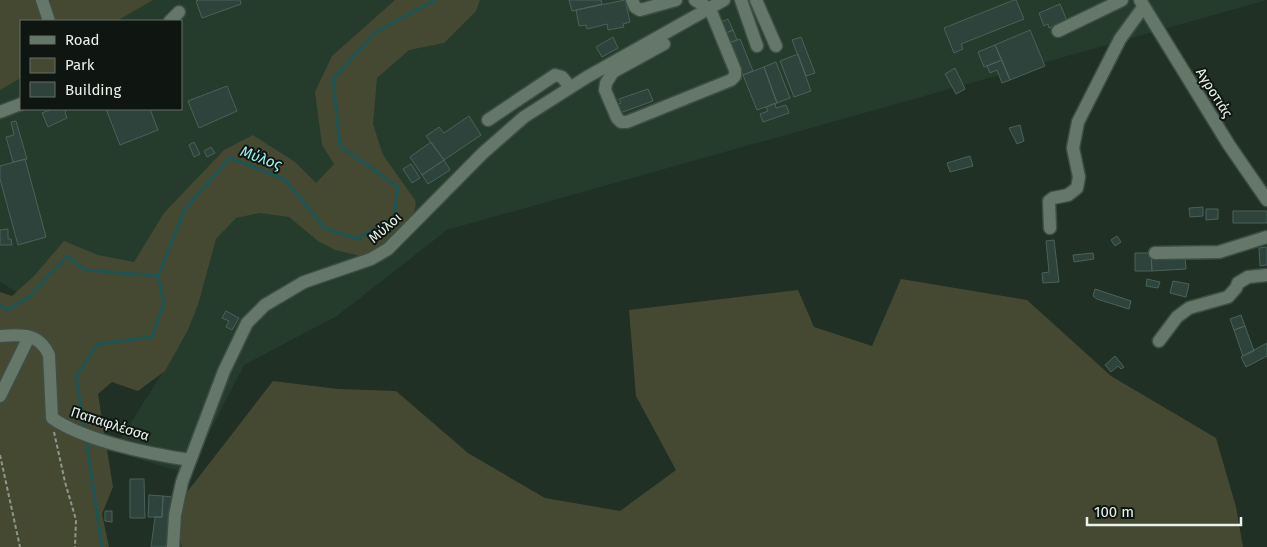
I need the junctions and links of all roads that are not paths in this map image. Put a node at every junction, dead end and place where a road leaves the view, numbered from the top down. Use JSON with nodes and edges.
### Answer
{"nodes":[{"id":1,"x":42,"y":0,"type":"edge"},
{"id":2,"x":632,"y":0,"type":"edge"},
{"id":3,"x":676,"y":0,"type":"edge"},
{"id":4,"x":695,"y":0,"type":"edge"},
{"id":5,"x":724,"y":0,"type":"edge"},
{"id":6,"x":741,"y":0,"type":"edge"},
{"id":7,"x":756,"y":0,"type":"edge"},
{"id":8,"x":1122,"y":0,"type":"edge"},
{"id":9,"x":1142,"y":3,"type":"edge"},
{"id":10,"x":180,"y":12,"type":"dead end"},
{"id":11,"x":711,"y":13,"type":"junction"},
{"id":12,"x":49,"y":20,"type":"edge"},
{"id":13,"x":171,"y":20,"type":"edge"},
{"id":14,"x":1058,"y":31,"type":"dead end"},
{"id":15,"x":757,"y":46,"type":"dead end"},
{"id":16,"x":776,"y":46,"type":"dead end"},
{"id":17,"x":570,"y":87,"type":"junction"},
{"id":18,"x":20,"y":104,"type":"edge"},
{"id":19,"x":0,"y":112,"type":"edge"},
{"id":20,"x":488,"y":120,"type":"dead end"},
{"id":21,"x":1267,"y":200,"type":"edge"},
{"id":22,"x":1050,"y":228,"type":"dead end"},
{"id":23,"x":1267,"y":237,"type":"edge"},
{"id":24,"x":1155,"y":253,"type":"dead end"},
{"id":25,"x":1267,"y":276,"type":"edge"},
{"id":26,"x":0,"y":336,"type":"edge"},
{"id":27,"x":29,"y":336,"type":"junction"},
{"id":28,"x":1159,"y":341,"type":"dead end"},
{"id":29,"x":0,"y":396,"type":"edge"},
{"id":30,"x":190,"y":460,"type":"junction"},
{"id":31,"x":173,"y":547,"type":"edge"}],
"edges":[{"from":1,"to":12,"type":"street"},
{"from":2,"to":3,"type":"street"},
{"from":4,"to":11,"type":"street"},
{"from":5,"to":11,"type":"street","name":"Μύλοι"},
{"from":6,"to":15,"type":"street"},
{"from":7,"to":16,"type":"street"},
{"from":8,"to":14,"type":"street"},
{"from":9,"to":21,"type":"street","name":"Αγροτιάς"},
{"from":9,"to":22,"type":"street"},
{"from":10,"to":13,"type":"street"},
{"from":11,"to":11,"type":"street"},
{"from":11,"to":17,"type":"street","name":"Μύλοι"},
{"from":17,"to":20,"type":"street"},
{"from":17,"to":30,"type":"street","name":"Μύλοι"},
{"from":18,"to":19,"type":"street"},
{"from":23,"to":24,"type":"street"},
{"from":25,"to":28,"type":"street"},
{"from":26,"to":27,"type":"street"},
{"from":27,"to":29,"type":"street"},
{"from":27,"to":30,"type":"street","name":"Παπαφλέσσα"},
{"from":30,"to":31,"type":"street","name":"Μύλοι"}]}
